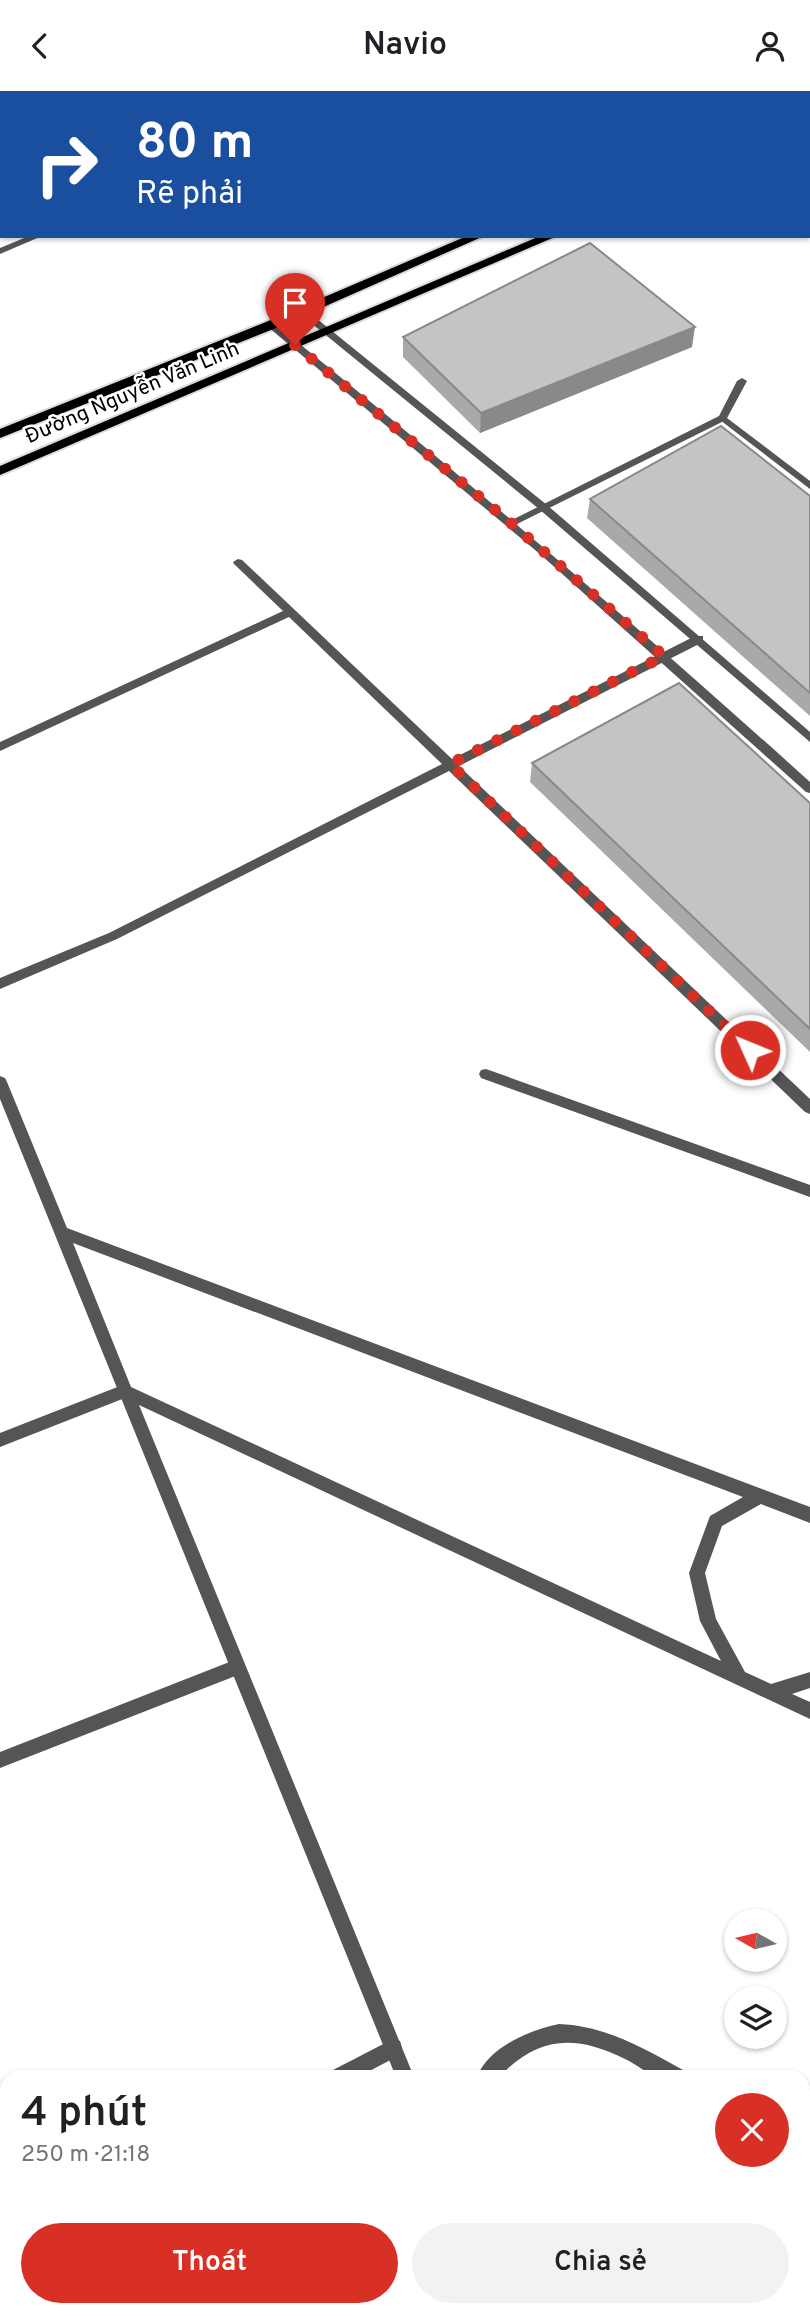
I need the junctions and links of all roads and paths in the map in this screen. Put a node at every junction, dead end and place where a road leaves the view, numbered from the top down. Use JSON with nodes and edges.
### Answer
{"nodes":[{"id":1,"x":33,"y":238,"type":"edge"},
{"id":2,"x":473,"y":238,"type":"edge"},
{"id":3,"x":546,"y":238,"type":"edge"},
{"id":4,"x":1,"y":250,"type":"edge"},
{"id":5,"x":303,"y":312,"type":"junction"},
{"id":6,"x":271,"y":325,"type":"junction"},
{"id":7,"x":329,"y":331,"type":"junction"},
{"id":8,"x":295,"y":345,"type":"junction"},
{"id":9,"x":742,"y":381,"type":"dead end"},
{"id":10,"x":723,"y":418,"type":"junction"},
{"id":11,"x":0,"y":434,"type":"edge"},
{"id":12,"x":0,"y":471,"type":"edge"},
{"id":13,"x":810,"y":486,"type":"edge"},
{"id":14,"x":543,"y":507,"type":"junction"},
{"id":15,"x":511,"y":523,"type":"junction"},
{"id":16,"x":238,"y":562,"type":"dead end"},
{"id":17,"x":290,"y":612,"type":"junction"},
{"id":18,"x":699,"y":639,"type":"junction"},
{"id":19,"x":664,"y":656,"type":"junction"},
{"id":20,"x":810,"y":739,"type":"edge"},
{"id":21,"x":0,"y":747,"type":"edge"},
{"id":22,"x":450,"y":764,"type":"junction"},
{"id":23,"x":810,"y":789,"type":"edge"},
{"id":24,"x":0,"y":984,"type":"edge"},
{"id":25,"x":486,"y":1074,"type":"dead end"},
{"id":26,"x":0,"y":1084,"type":"edge"},
{"id":27,"x":810,"y":1108,"type":"edge"},
{"id":28,"x":810,"y":1191,"type":"edge"},
{"id":29,"x":60,"y":1232,"type":"junction"},
{"id":30,"x":125,"y":1391,"type":"junction"},
{"id":31,"x":0,"y":1440,"type":"edge"},
{"id":32,"x":760,"y":1496,"type":"junction"},
{"id":33,"x":810,"y":1515,"type":"edge"},
{"id":34,"x":237,"y":1667,"type":"junction"},
{"id":35,"x":739,"y":1678,"type":"junction"},
{"id":36,"x":810,"y":1680,"type":"edge"},
{"id":37,"x":769,"y":1693,"type":"junction"},
{"id":38,"x":810,"y":1711,"type":"edge"},
{"id":39,"x":0,"y":1760,"type":"edge"},
{"id":40,"x":393,"y":2048,"type":"junction"},
{"id":41,"x":353,"y":2070,"type":"edge"},
{"id":42,"x":402,"y":2070,"type":"edge"},
{"id":43,"x":493,"y":2070,"type":"edge"},
{"id":44,"x":662,"y":2070,"type":"edge"}],
"edges":[{"from":1,"to":4,"type":"street"},
{"from":2,"to":5,"type":"highway","name":"Đường Nguyễn Văn Linh"},
{"from":3,"to":7,"type":"highway","name":"Đường Nguyễn Văn Linh"},
{"from":5,"to":6,"type":"highway","name":"Đường Nguyễn Văn Linh"},
{"from":5,"to":7,"type":"street"},
{"from":6,"to":8,"type":"street"},
{"from":6,"to":11,"type":"highway","name":"Đường Nguyễn Văn Linh"},
{"from":7,"to":8,"type":"highway","name":"Đường Nguyễn Văn Linh"},
{"from":7,"to":14,"type":"street"},
{"from":8,"to":12,"type":"highway","name":"Đường Nguyễn Văn Linh"},
{"from":8,"to":15,"type":"street"},
{"from":9,"to":10,"type":"street"},
{"from":10,"to":13,"type":"street"},
{"from":10,"to":14,"type":"street"},
{"from":14,"to":15,"type":"street"},
{"from":14,"to":18,"type":"street"},
{"from":15,"to":19,"type":"street"},
{"from":16,"to":17,"type":"street"},
{"from":17,"to":21,"type":"street"},
{"from":17,"to":22,"type":"street"},
{"from":18,"to":19,"type":"street"},
{"from":18,"to":20,"type":"street"},
{"from":19,"to":22,"type":"street"},
{"from":19,"to":23,"type":"street"},
{"from":22,"to":24,"type":"street"},
{"from":22,"to":27,"type":"street"},
{"from":25,"to":28,"type":"street"},
{"from":26,"to":29,"type":"street"},
{"from":29,"to":30,"type":"street"},
{"from":29,"to":32,"type":"street"},
{"from":30,"to":31,"type":"street"},
{"from":30,"to":34,"type":"street"},
{"from":30,"to":35,"type":"street"},
{"from":32,"to":33,"type":"street"},
{"from":32,"to":35,"type":"street"},
{"from":34,"to":39,"type":"street"},
{"from":34,"to":40,"type":"street"},
{"from":35,"to":37,"type":"street"},
{"from":36,"to":37,"type":"street"},
{"from":37,"to":38,"type":"street"},
{"from":40,"to":41,"type":"street"},
{"from":40,"to":42,"type":"street"},
{"from":43,"to":44,"type":"street"}]}
